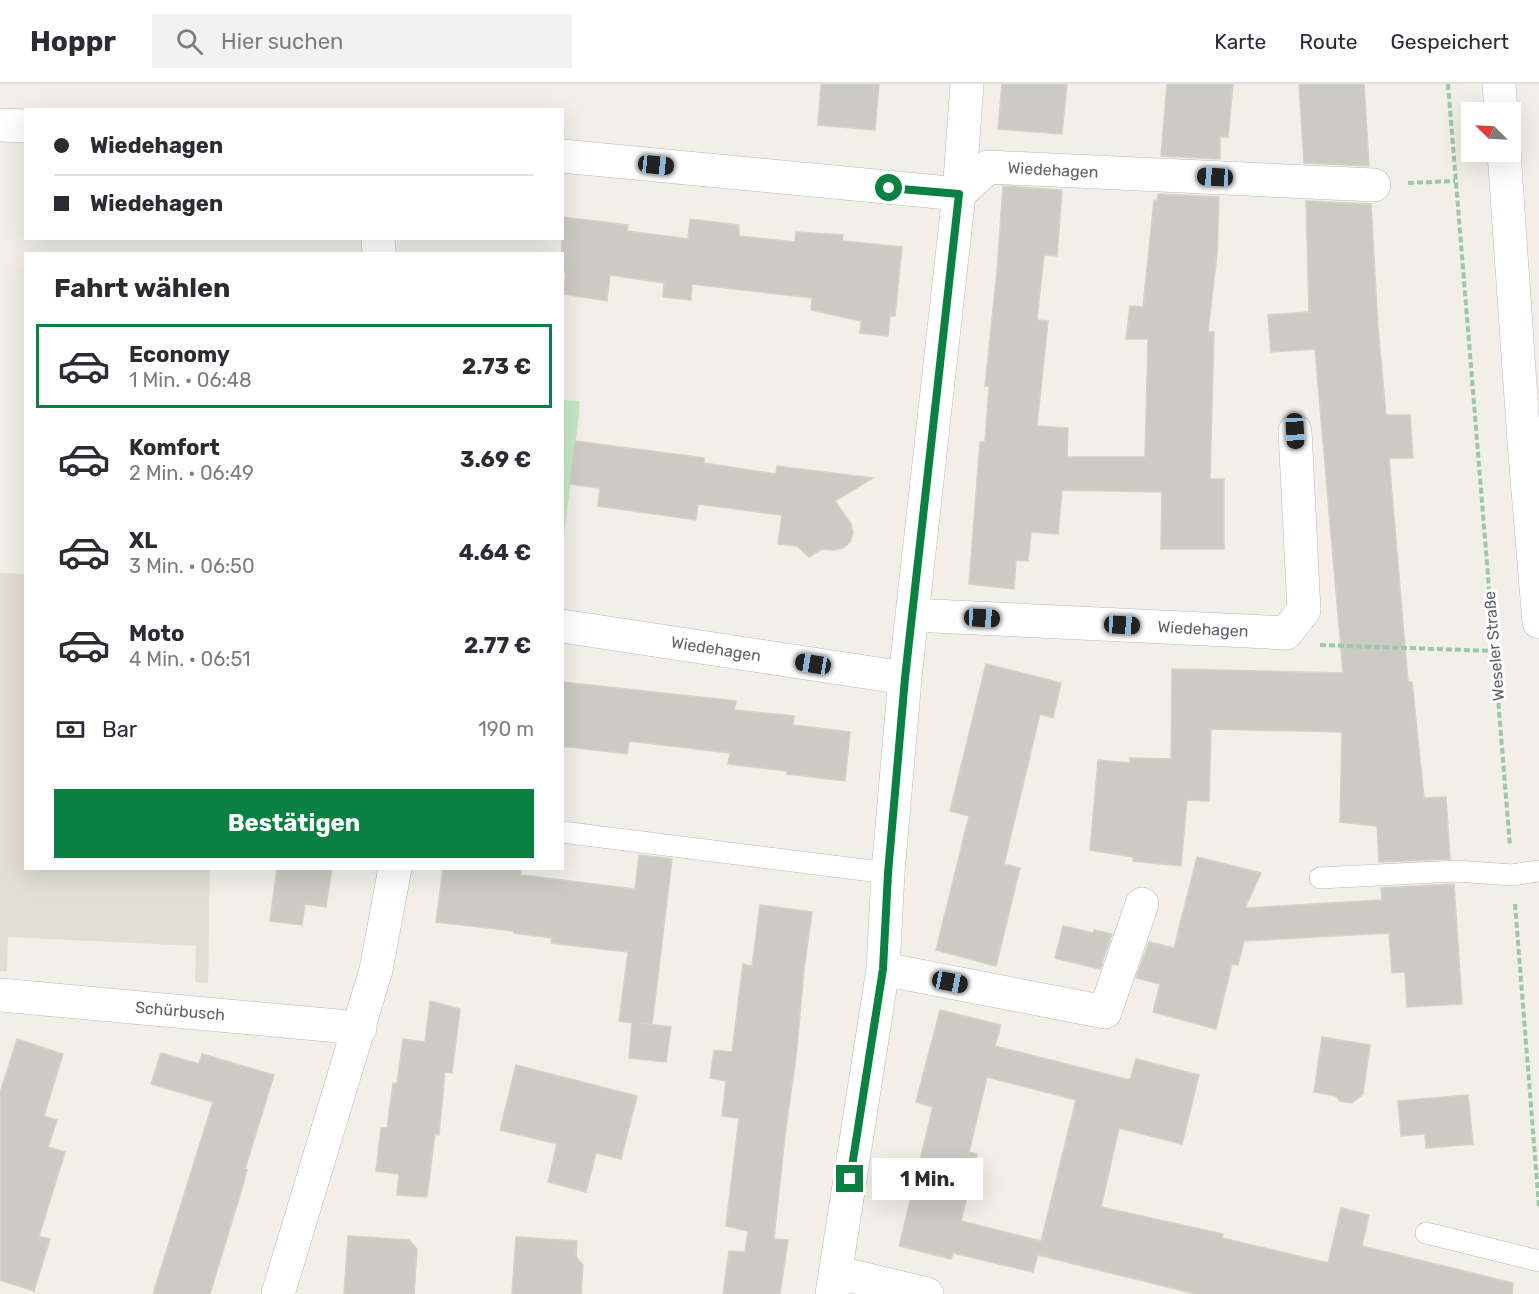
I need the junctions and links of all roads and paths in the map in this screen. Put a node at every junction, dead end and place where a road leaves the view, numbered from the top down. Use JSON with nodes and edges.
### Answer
{"nodes":[{"id":1,"x":967,"y":84,"type":"edge"},
{"id":2,"x":1448,"y":84,"type":"edge"},
{"id":3,"x":1499,"y":84,"type":"edge"},
{"id":4,"x":1500,"y":102,"type":"edge"},
{"id":5,"x":0,"y":125,"type":"edge"},
{"id":6,"x":24,"y":126,"type":"edge"},
{"id":7,"x":564,"y":156,"type":"edge"},
{"id":8,"x":1505,"y":162,"type":"edge"},
{"id":9,"x":1455,"y":181,"type":"junction"},
{"id":10,"x":1374,"y":185,"type":"joint"},
{"id":11,"x":959,"y":194,"type":"junction"},
{"id":12,"x":1295,"y":431,"type":"dead end"},
{"id":13,"x":912,"y":615,"type":"junction"},
{"id":14,"x":1539,"y":622,"type":"edge"},
{"id":15,"x":564,"y":626,"type":"edge"},
{"id":16,"x":1286,"y":633,"type":"junction"},
{"id":17,"x":1494,"y":651,"type":"junction"},
{"id":18,"x":905,"y":678,"type":"junction"},
{"id":19,"x":564,"y":832,"type":"edge"},
{"id":20,"x":394,"y":870,"type":"edge"},
{"id":21,"x":1539,"y":872,"type":"edge"},
{"id":22,"x":888,"y":873,"type":"junction"},
{"id":23,"x":1512,"y":875,"type":"junction"},
{"id":24,"x":1320,"y":878,"type":"dead end"},
{"id":25,"x":1142,"y":904,"type":"dead end"},
{"id":26,"x":883,"y":969,"type":"junction"},
{"id":27,"x":0,"y":995,"type":"edge"},
{"id":28,"x":360,"y":1028,"type":"junction"},
{"id":29,"x":1539,"y":1207,"type":"edge"},
{"id":30,"x":1426,"y":1233,"type":"dead end"},
{"id":31,"x":1539,"y":1261,"type":"edge"},
{"id":32,"x":834,"y":1283,"type":"edge"},
{"id":33,"x":278,"y":1294,"type":"edge"},
{"id":34,"x":927,"y":1294,"type":"edge"}],
"edges":[{"from":1,"to":11,"type":"street"},
{"from":2,"to":9,"type":"path","name":"Weseler Straße"},
{"from":3,"to":4,"type":"street"},
{"from":5,"to":6,"type":"street"},
{"from":7,"to":11,"type":"street"},
{"from":8,"to":14,"type":"street"},
{"from":9,"to":10,"type":"path"},
{"from":9,"to":17,"type":"path","name":"Weseler Straße"},
{"from":10,"to":11,"type":"street","name":"Wiedehagen"},
{"from":11,"to":13,"type":"street"},
{"from":12,"to":16,"type":"street"},
{"from":13,"to":16,"type":"street","name":"Wiedehagen"},
{"from":13,"to":18,"type":"street"},
{"from":15,"to":18,"type":"street","name":"Wiedehagen"},
{"from":16,"to":17,"type":"path"},
{"from":17,"to":23,"type":"path","name":"Weseler Straße"},
{"from":18,"to":22,"type":"street"},
{"from":19,"to":22,"type":"lane"},
{"from":20,"to":28,"type":"street"},
{"from":21,"to":23,"type":"lane"},
{"from":22,"to":26,"type":"street"},
{"from":23,"to":24,"type":"lane"},
{"from":23,"to":29,"type":"path","name":"Weseler Straße"},
{"from":25,"to":26,"type":"street"},
{"from":26,"to":32,"type":"street"},
{"from":27,"to":28,"type":"street","name":"Schürbusch"},
{"from":28,"to":33,"type":"street"},
{"from":30,"to":31,"type":"lane"},
{"from":32,"to":34,"type":"street"}]}
